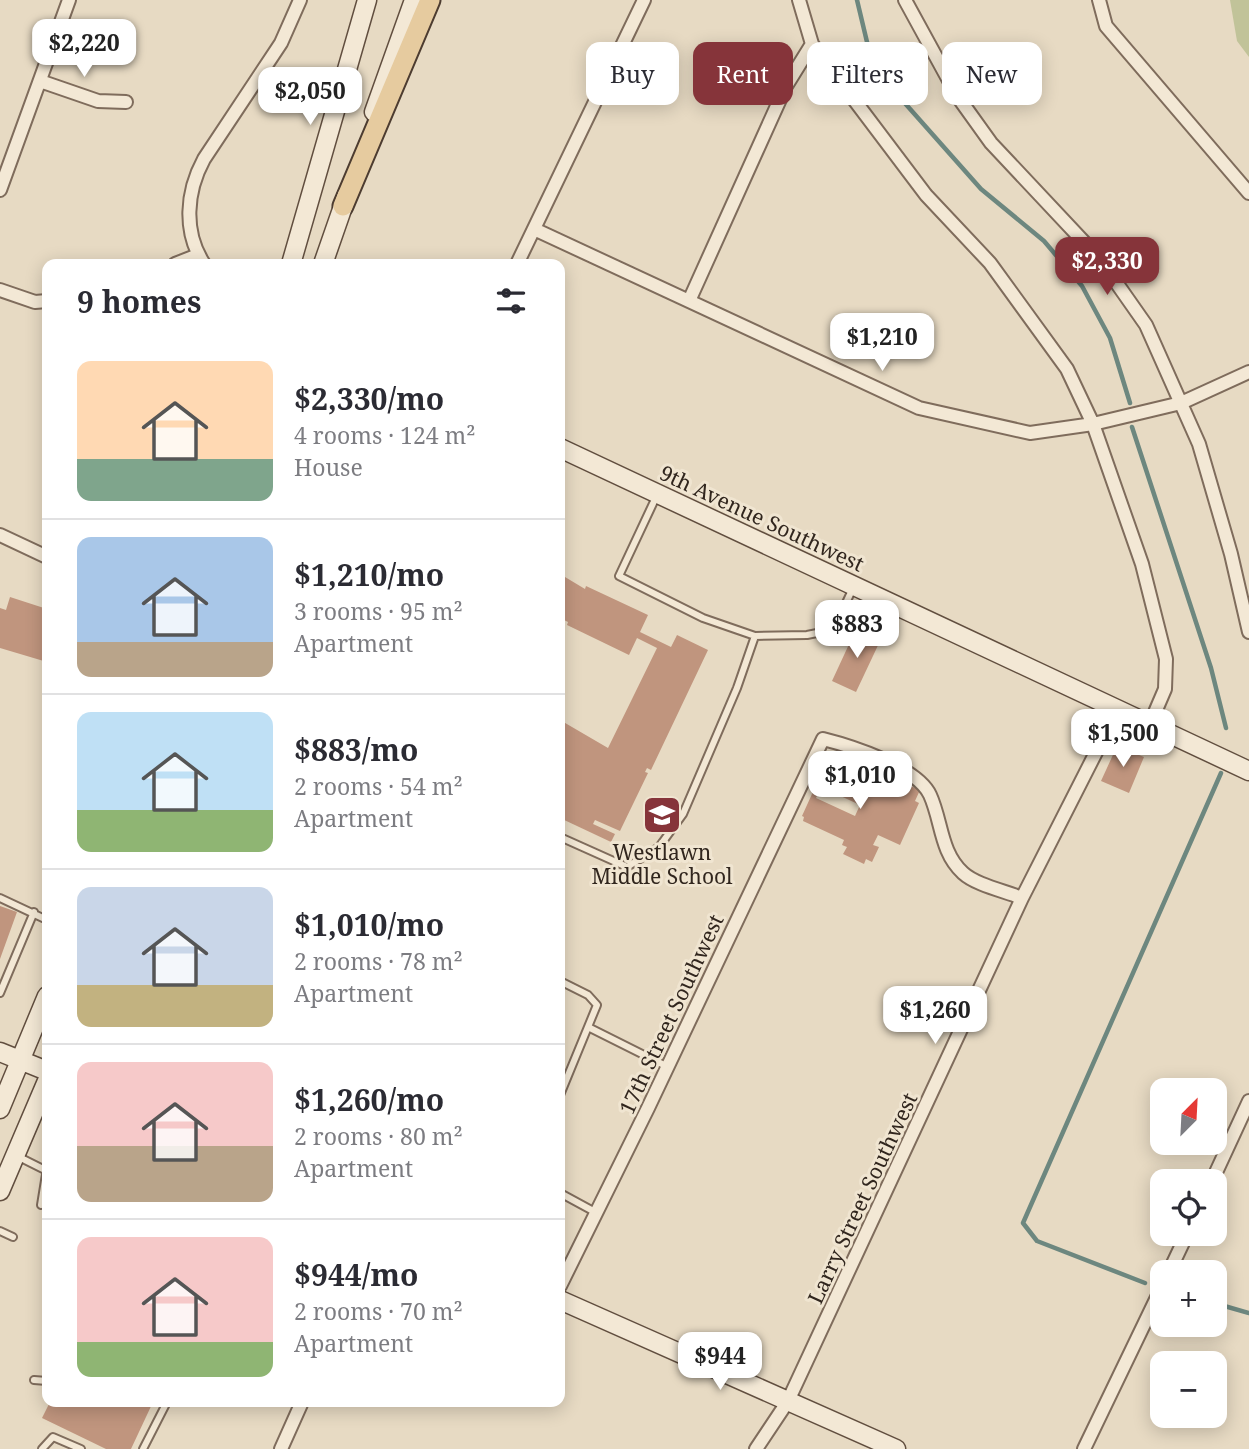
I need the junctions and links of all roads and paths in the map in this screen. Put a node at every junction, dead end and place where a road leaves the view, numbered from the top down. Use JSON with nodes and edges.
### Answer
{"nodes":[{"id":1,"x":69,"y":0,"type":"edge"},
{"id":2,"x":300,"y":0,"type":"edge"},
{"id":3,"x":368,"y":0,"type":"edge"},
{"id":4,"x":414,"y":0,"type":"edge"},
{"id":5,"x":430,"y":0,"type":"edge"},
{"id":6,"x":644,"y":0,"type":"edge"},
{"id":7,"x":799,"y":0,"type":"edge"},
{"id":8,"x":905,"y":0,"type":"edge"},
{"id":9,"x":1099,"y":0,"type":"edge"},
{"id":10,"x":811,"y":42,"type":"edge"},
{"id":11,"x":807,"y":52,"type":"edge"},
{"id":12,"x":40,"y":81,"type":"junction"},
{"id":13,"x":125,"y":102,"type":"dead end"},
{"id":14,"x":858,"y":105,"type":"edge"},
{"id":15,"x":0,"y":190,"type":"edge"},
{"id":16,"x":1249,"y":193,"type":"edge"},
{"id":17,"x":343,"y":206,"type":"junction"},
{"id":18,"x":534,"y":229,"type":"junction"},
{"id":19,"x":201,"y":259,"type":"edge"},
{"id":20,"x":292,"y":259,"type":"edge"},
{"id":21,"x":325,"y":259,"type":"edge"},
{"id":22,"x":519,"y":259,"type":"edge"},
{"id":23,"x":0,"y":290,"type":"edge"},
{"id":24,"x":42,"y":301,"type":"edge"},
{"id":25,"x":689,"y":301,"type":"junction"},
{"id":26,"x":1249,"y":372,"type":"edge"},
{"id":27,"x":1181,"y":403,"type":"junction"},
{"id":28,"x":1093,"y":424,"type":"junction"},
{"id":29,"x":565,"y":450,"type":"edge"},
{"id":30,"x":657,"y":495,"type":"junction"},
{"id":31,"x":0,"y":535,"type":"edge"},
{"id":32,"x":42,"y":554,"type":"edge"},
{"id":33,"x":854,"y":587,"type":"junction"},
{"id":34,"x":1249,"y":632,"type":"edge"},
{"id":35,"x":755,"y":636,"type":"junction"},
{"id":36,"x":1118,"y":709,"type":"junction"},
{"id":37,"x":1150,"y":724,"type":"junction"},
{"id":38,"x":1249,"y":771,"type":"edge"},
{"id":39,"x":565,"y":839,"type":"edge"},
{"id":40,"x":0,"y":898,"type":"edge"},
{"id":41,"x":1022,"y":898,"type":"junction"},
{"id":42,"x":34,"y":912,"type":"junction"},
{"id":43,"x":42,"y":917,"type":"edge"},
{"id":44,"x":565,"y":983,"type":"edge"},
{"id":45,"x":0,"y":993,"type":"edge"},
{"id":46,"x":42,"y":1008,"type":"edge"},
{"id":47,"x":590,"y":1028,"type":"junction"},
{"id":48,"x":0,"y":1052,"type":"edge"},
{"id":49,"x":21,"y":1061,"type":"junction"},
{"id":50,"x":668,"y":1067,"type":"junction"},
{"id":51,"x":42,"y":1069,"type":"edge"},
{"id":52,"x":565,"y":1085,"type":"edge"},
{"id":53,"x":42,"y":1093,"type":"edge"},
{"id":54,"x":1249,"y":1101,"type":"edge"},
{"id":55,"x":0,"y":1109,"type":"edge"},
{"id":56,"x":15,"y":1155,"type":"junction"},
{"id":57,"x":42,"y":1168,"type":"edge"},
{"id":58,"x":1218,"y":1169,"type":"edge"},
{"id":59,"x":0,"y":1191,"type":"edge"},
{"id":60,"x":565,"y":1197,"type":"edge"},
{"id":61,"x":42,"y":1199,"type":"edge"},
{"id":62,"x":41,"y":1205,"type":"dead end"},
{"id":63,"x":596,"y":1213,"type":"junction"},
{"id":64,"x":0,"y":1231,"type":"edge"},
{"id":65,"x":13,"y":1237,"type":"dead end"},
{"id":66,"x":565,"y":1276,"type":"edge"},
{"id":67,"x":565,"y":1302,"type":"edge"},
{"id":68,"x":1150,"y":1312,"type":"edge"},
{"id":69,"x":34,"y":1380,"type":"dead end"},
{"id":70,"x":42,"y":1381,"type":"edge"},
{"id":71,"x":789,"y":1401,"type":"junction"},
{"id":72,"x":164,"y":1407,"type":"edge"},
{"id":73,"x":300,"y":1407,"type":"edge"},
{"id":74,"x":42,"y":1449,"type":"edge"},
{"id":75,"x":81,"y":1449,"type":"edge"},
{"id":76,"x":143,"y":1449,"type":"edge"},
{"id":77,"x":281,"y":1449,"type":"edge"},
{"id":78,"x":756,"y":1449,"type":"edge"},
{"id":79,"x":896,"y":1449,"type":"edge"},
{"id":80,"x":1084,"y":1449,"type":"edge"}],
"edges":[{"from":1,"to":12,"type":"street"},
{"from":2,"to":19,"type":"street"},
{"from":3,"to":20,"type":"main road"},
{"from":4,"to":17,"type":"main road"},
{"from":5,"to":17,"type":"main road"},
{"from":6,"to":18,"type":"street"},
{"from":7,"to":10,"type":"street"},
{"from":8,"to":27,"type":"street"},
{"from":9,"to":16,"type":"street"},
{"from":11,"to":25,"type":"street"},
{"from":12,"to":13,"type":"street"},
{"from":12,"to":15,"type":"street"},
{"from":14,"to":28,"type":"street"},
{"from":17,"to":21,"type":"main road"},
{"from":18,"to":22,"type":"street"},
{"from":18,"to":25,"type":"street"},
{"from":23,"to":24,"type":"street"},
{"from":25,"to":28,"type":"street"},
{"from":26,"to":27,"type":"street"},
{"from":27,"to":28,"type":"street"},
{"from":27,"to":34,"type":"street"},
{"from":28,"to":37,"type":"street"},
{"from":29,"to":30,"type":"main road","name":"9th Avenue Southwest"},
{"from":30,"to":33,"type":"main road","name":"9th Avenue Southwest"},
{"from":30,"to":35,"type":"lane"},
{"from":31,"to":32,"type":"street"},
{"from":33,"to":35,"type":"lane"},
{"from":33,"to":36,"type":"main road","name":"9th Avenue Southwest"},
{"from":35,"to":39,"type":"lane"},
{"from":36,"to":37,"type":"main road","name":"9th Avenue Southwest"},
{"from":36,"to":41,"type":"street","name":"Larry Street Southwest"},
{"from":37,"to":38,"type":"main road","name":"9th Avenue Southwest"},
{"from":40,"to":42,"type":"lane"},
{"from":41,"to":50,"type":"street","name":"17th Street Southwest"},
{"from":41,"to":71,"type":"street","name":"Larry Street Southwest"},
{"from":42,"to":43,"type":"lane"},
{"from":42,"to":45,"type":"lane"},
{"from":44,"to":47,"type":"lane"},
{"from":46,"to":49,"type":"main road"},
{"from":47,"to":50,"type":"lane"},
{"from":47,"to":52,"type":"lane"},
{"from":48,"to":49,"type":"main road"},
{"from":49,"to":51,"type":"main road"},
{"from":49,"to":55,"type":"main road"},
{"from":50,"to":63,"type":"street","name":"17th Street Southwest"},
{"from":53,"to":56,"type":"main road"},
{"from":54,"to":58,"type":"street"},
{"from":56,"to":57,"type":"lane"},
{"from":56,"to":59,"type":"main road"},
{"from":60,"to":63,"type":"lane"},
{"from":61,"to":62,"type":"lane"},
{"from":63,"to":66,"type":"street","name":"17th Street Southwest"},
{"from":64,"to":65,"type":"lane"},
{"from":67,"to":71,"type":"main road"},
{"from":68,"to":80,"type":"street"},
{"from":69,"to":70,"type":"lane"},
{"from":71,"to":78,"type":"street","name":"Larry Street Southwest"},
{"from":71,"to":79,"type":"main road"},
{"from":72,"to":76,"type":"lane"},
{"from":73,"to":77,"type":"street"},
{"from":74,"to":75,"type":"lane"}]}
